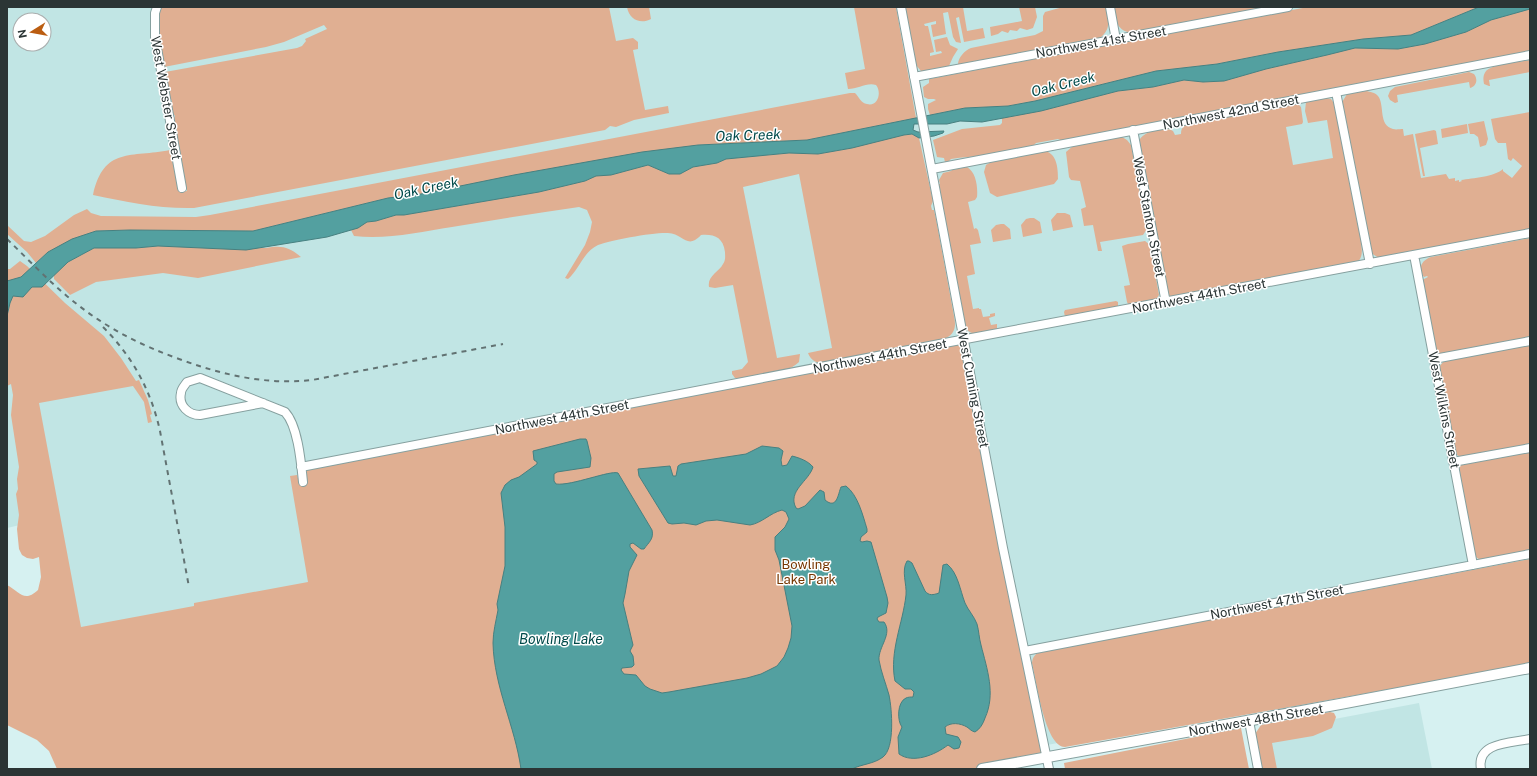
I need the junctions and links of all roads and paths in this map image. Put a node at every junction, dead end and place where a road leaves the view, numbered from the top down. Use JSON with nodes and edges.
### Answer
{"nodes":[{"id":1,"x":157,"y":7,"type":"edge"},
{"id":2,"x":901,"y":7,"type":"edge"},
{"id":3,"x":1110,"y":7,"type":"edge"},
{"id":4,"x":1288,"y":7,"type":"edge"},
{"id":5,"x":1116,"y":40,"type":"junction"},
{"id":6,"x":1530,"y":55,"type":"edge"},
{"id":7,"x":914,"y":77,"type":"junction"},
{"id":8,"x":1336,"y":92,"type":"junction"},
{"id":9,"x":1133,"y":130,"type":"junction"},
{"id":10,"x":932,"y":169,"type":"junction"},
{"id":11,"x":182,"y":188,"type":"dead end"},
{"id":12,"x":1530,"y":233,"type":"edge"},
{"id":13,"x":1414,"y":255,"type":"junction"},
{"id":14,"x":1370,"y":264,"type":"junction"},
{"id":15,"x":1166,"y":303,"type":"junction"},
{"id":16,"x":964,"y":340,"type":"junction"},
{"id":17,"x":1530,"y":341,"type":"edge"},
{"id":18,"x":1434,"y":359,"type":"junction"},
{"id":19,"x":263,"y":403,"type":"junction"},
{"id":20,"x":1530,"y":448,"type":"edge"},
{"id":21,"x":1454,"y":462,"type":"junction"},
{"id":22,"x":301,"y":467,"type":"junction"},
{"id":23,"x":303,"y":482,"type":"dead end"},
{"id":24,"x":1530,"y":554,"type":"edge"},
{"id":25,"x":1473,"y":565,"type":"junction"},
{"id":26,"x":1025,"y":651,"type":"junction"},
{"id":27,"x":1530,"y":668,"type":"edge"},
{"id":28,"x":1249,"y":721,"type":"junction"},
{"id":29,"x":1530,"y":739,"type":"edge"},
{"id":30,"x":1047,"y":758,"type":"junction"},
{"id":31,"x":982,"y":769,"type":"edge"},
{"id":32,"x":1049,"y":769,"type":"edge"},
{"id":33,"x":1258,"y":769,"type":"edge"},
{"id":34,"x":1481,"y":769,"type":"edge"}],
"edges":[{"from":1,"to":11,"type":"street","name":"West Webster Street"},
{"from":2,"to":7,"type":"street","name":"West Cuming Street"},
{"from":3,"to":5,"type":"street"},
{"from":4,"to":5,"type":"street","name":"Northwest 41st Street"},
{"from":5,"to":7,"type":"street","name":"Northwest 41st Street"},
{"from":6,"to":8,"type":"street","name":"Northwest 42nd Street"},
{"from":7,"to":10,"type":"street","name":"West Cuming Street"},
{"from":8,"to":9,"type":"street","name":"Northwest 42nd Street"},
{"from":8,"to":14,"type":"street"},
{"from":9,"to":10,"type":"street","name":"Northwest 42nd Street"},
{"from":9,"to":15,"type":"street","name":"West Stanton Street"},
{"from":10,"to":16,"type":"street","name":"West Cuming Street"},
{"from":12,"to":13,"type":"street","name":"Northwest 44th Street"},
{"from":13,"to":14,"type":"street","name":"Northwest 44th Street"},
{"from":13,"to":18,"type":"street","name":"West Wilkins Street"},
{"from":14,"to":15,"type":"street","name":"Northwest 44th Street"},
{"from":15,"to":16,"type":"street","name":"Northwest 44th Street"},
{"from":16,"to":22,"type":"street","name":"Northwest 44th Street"},
{"from":16,"to":26,"type":"street","name":"West Cuming Street"},
{"from":17,"to":18,"type":"street"},
{"from":18,"to":21,"type":"street","name":"West Wilkins Street"},
{"from":19,"to":19,"type":"street"},
{"from":19,"to":22,"type":"street"},
{"from":20,"to":21,"type":"street"},
{"from":21,"to":25,"type":"street","name":"West Wilkins Street"},
{"from":22,"to":23,"type":"street"},
{"from":24,"to":25,"type":"street","name":"Northwest 47th Street"},
{"from":25,"to":26,"type":"street","name":"Northwest 47th Street"},
{"from":26,"to":30,"type":"street","name":"West Cuming Street"},
{"from":27,"to":28,"type":"main road","name":"Northwest 48th Street"},
{"from":28,"to":30,"type":"main road","name":"Northwest 48th Street"},
{"from":28,"to":33,"type":"street"},
{"from":29,"to":34,"type":"street"},
{"from":30,"to":31,"type":"main road","name":"Northwest 48th Street"},
{"from":30,"to":32,"type":"street","name":"West Cuming Street"}]}
